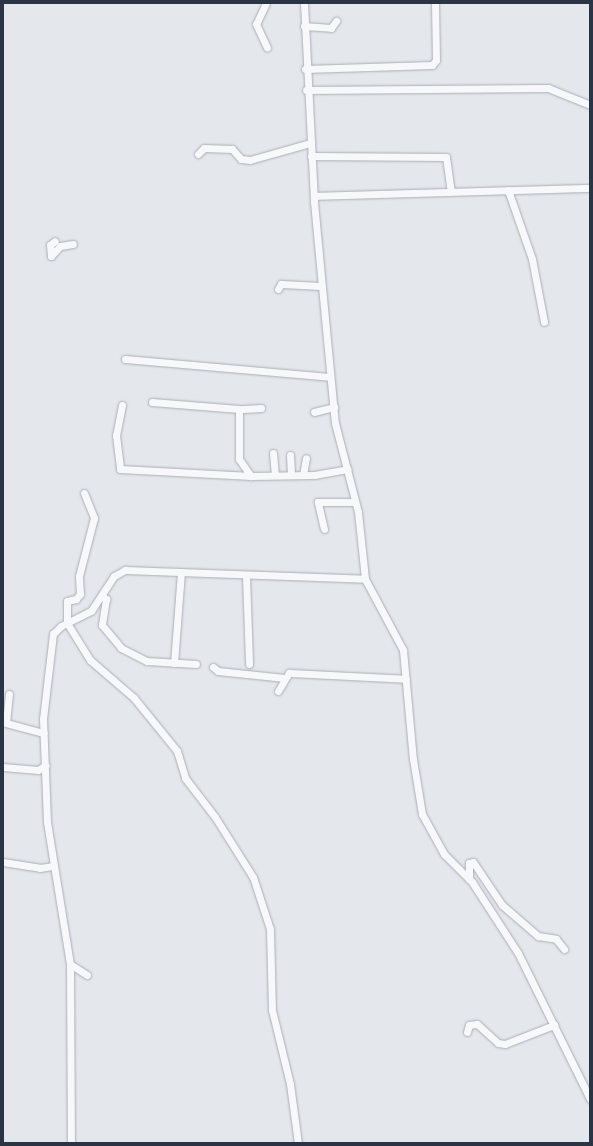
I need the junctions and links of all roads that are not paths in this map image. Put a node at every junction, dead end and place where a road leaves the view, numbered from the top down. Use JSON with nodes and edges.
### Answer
{"nodes":[{"id":1,"x":266,"y":3,"type":"edge"},
{"id":2,"x":304,"y":3,"type":"edge"},
{"id":3,"x":435,"y":3,"type":"edge"},
{"id":4,"x":336,"y":21,"type":"dead end"},
{"id":5,"x":304,"y":26,"type":"junction"},
{"id":6,"x":266,"y":48,"type":"dead end"},
{"id":7,"x":305,"y":69,"type":"junction"},
{"id":8,"x":306,"y":90,"type":"junction"},
{"id":9,"x":590,"y":105,"type":"edge"},
{"id":10,"x":310,"y":143,"type":"junction"},
{"id":11,"x":198,"y":154,"type":"dead end"},
{"id":12,"x":311,"y":156,"type":"junction"},
{"id":13,"x":590,"y":188,"type":"edge"},
{"id":14,"x":508,"y":190,"type":"junction"},
{"id":15,"x":451,"y":191,"type":"junction"},
{"id":16,"x":314,"y":196,"type":"junction"},
{"id":17,"x":55,"y":241,"type":"dead end"},
{"id":18,"x":73,"y":244,"type":"dead end"},
{"id":19,"x":322,"y":286,"type":"junction"},
{"id":20,"x":278,"y":289,"type":"dead end"},
{"id":21,"x":544,"y":322,"type":"dead end"},
{"id":22,"x":124,"y":359,"type":"dead end"},
{"id":23,"x":329,"y":377,"type":"junction"},
{"id":24,"x":152,"y":402,"type":"dead end"},
{"id":25,"x":122,"y":405,"type":"dead end"},
{"id":26,"x":334,"y":407,"type":"junction"},
{"id":27,"x":261,"y":408,"type":"dead end"},
{"id":28,"x":239,"y":409,"type":"junction"},
{"id":29,"x":314,"y":412,"type":"dead end"},
{"id":30,"x":273,"y":453,"type":"dead end"},
{"id":31,"x":290,"y":455,"type":"dead end"},
{"id":32,"x":306,"y":458,"type":"dead end"},
{"id":33,"x":347,"y":469,"type":"junction"},
{"id":34,"x":276,"y":475,"type":"junction"},
{"id":35,"x":291,"y":475,"type":"junction"},
{"id":36,"x":303,"y":475,"type":"junction"},
{"id":37,"x":251,"y":476,"type":"junction"},
{"id":38,"x":84,"y":493,"type":"dead end"},
{"id":39,"x":356,"y":502,"type":"junction"},
{"id":40,"x":324,"y":529,"type":"dead end"},
{"id":41,"x":181,"y":572,"type":"junction"},
{"id":42,"x":246,"y":576,"type":"junction"},
{"id":43,"x":365,"y":579,"type":"junction"},
{"id":44,"x":103,"y":597,"type":"junction"},
{"id":45,"x":67,"y":623,"type":"junction"},
{"id":46,"x":174,"y":663,"type":"junction"},
{"id":47,"x":196,"y":664,"type":"dead end"},
{"id":48,"x":249,"y":664,"type":"dead end"},
{"id":49,"x":213,"y":667,"type":"dead end"},
{"id":50,"x":285,"y":678,"type":"junction"},
{"id":51,"x":406,"y":679,"type":"junction"},
{"id":52,"x":278,"y":691,"type":"dead end"},
{"id":53,"x":9,"y":694,"type":"dead end"},
{"id":54,"x":44,"y":733,"type":"junction"},
{"id":55,"x":46,"y":765,"type":"junction"},
{"id":56,"x":3,"y":767,"type":"edge"},
{"id":57,"x":3,"y":862,"type":"edge"},
{"id":58,"x":52,"y":866,"type":"junction"},
{"id":59,"x":469,"y":879,"type":"junction"},
{"id":60,"x":564,"y":949,"type":"dead end"},
{"id":61,"x":70,"y":964,"type":"junction"},
{"id":62,"x":87,"y":975,"type":"dead end"},
{"id":63,"x":554,"y":1025,"type":"junction"},
{"id":64,"x":467,"y":1032,"type":"dead end"},
{"id":65,"x":590,"y":1099,"type":"edge"},
{"id":66,"x":71,"y":1143,"type":"edge"},
{"id":67,"x":298,"y":1143,"type":"edge"}],
"edges":[{"from":1,"to":6,"type":"street"},
{"from":2,"to":5,"type":"street"},
{"from":3,"to":7,"type":"street"},
{"from":4,"to":5,"type":"street"},
{"from":5,"to":7,"type":"street"},
{"from":7,"to":8,"type":"street"},
{"from":8,"to":9,"type":"street"},
{"from":8,"to":10,"type":"street"},
{"from":10,"to":11,"type":"street"},
{"from":10,"to":12,"type":"street"},
{"from":12,"to":15,"type":"street"},
{"from":12,"to":16,"type":"street"},
{"from":13,"to":14,"type":"street"},
{"from":14,"to":15,"type":"street"},
{"from":14,"to":21,"type":"street"},
{"from":15,"to":16,"type":"street"},
{"from":16,"to":19,"type":"street"},
{"from":17,"to":18,"type":"street"},
{"from":19,"to":20,"type":"street"},
{"from":19,"to":23,"type":"street"},
{"from":22,"to":23,"type":"street"},
{"from":23,"to":26,"type":"street"},
{"from":24,"to":28,"type":"street"},
{"from":25,"to":37,"type":"street"},
{"from":26,"to":29,"type":"street"},
{"from":26,"to":33,"type":"street"},
{"from":27,"to":28,"type":"street"},
{"from":28,"to":37,"type":"street"},
{"from":30,"to":34,"type":"street"},
{"from":31,"to":35,"type":"street"},
{"from":32,"to":36,"type":"street"},
{"from":33,"to":36,"type":"street"},
{"from":33,"to":39,"type":"street"},
{"from":34,"to":35,"type":"street"},
{"from":34,"to":37,"type":"street"},
{"from":35,"to":36,"type":"street"},
{"from":38,"to":45,"type":"street"},
{"from":39,"to":40,"type":"street"},
{"from":39,"to":43,"type":"street"},
{"from":41,"to":42,"type":"street"},
{"from":41,"to":44,"type":"street"},
{"from":41,"to":46,"type":"street"},
{"from":42,"to":43,"type":"street"},
{"from":42,"to":48,"type":"street"},
{"from":43,"to":51,"type":"street"},
{"from":44,"to":45,"type":"street"},
{"from":44,"to":46,"type":"street"},
{"from":45,"to":54,"type":"street"},
{"from":45,"to":67,"type":"street"},
{"from":46,"to":47,"type":"street"},
{"from":49,"to":50,"type":"street"},
{"from":50,"to":51,"type":"street"},
{"from":50,"to":52,"type":"street"},
{"from":51,"to":59,"type":"street"},
{"from":53,"to":54,"type":"street"},
{"from":54,"to":55,"type":"street"},
{"from":55,"to":56,"type":"street"},
{"from":55,"to":58,"type":"street"},
{"from":57,"to":58,"type":"street"},
{"from":58,"to":61,"type":"street"},
{"from":59,"to":60,"type":"street"},
{"from":59,"to":63,"type":"street"},
{"from":61,"to":62,"type":"street"},
{"from":61,"to":66,"type":"street"},
{"from":63,"to":64,"type":"street"},
{"from":63,"to":65,"type":"street"}]}
